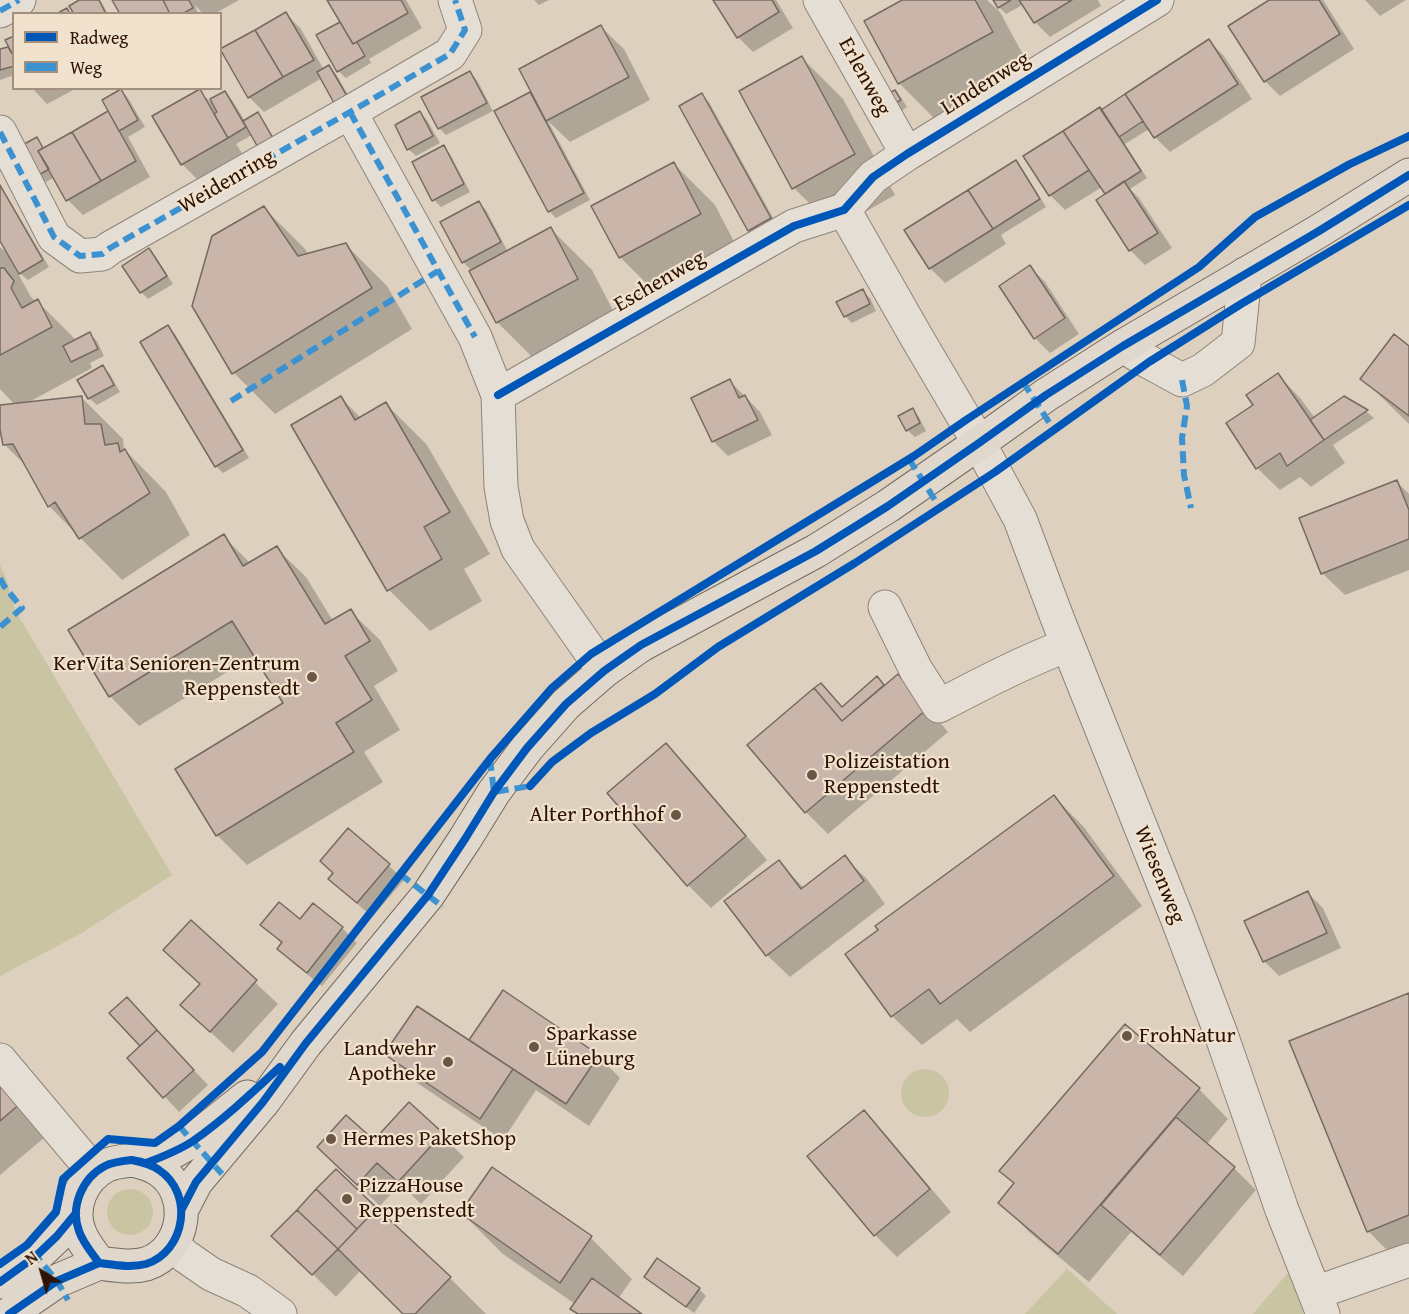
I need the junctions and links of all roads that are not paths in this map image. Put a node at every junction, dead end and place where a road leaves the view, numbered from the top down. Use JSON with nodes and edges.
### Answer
{"nodes":[{"id":1,"x":18,"y":0,"type":"edge"},
{"id":2,"x":455,"y":0,"type":"edge"},
{"id":3,"x":820,"y":0,"type":"edge"},
{"id":4,"x":1157,"y":0,"type":"edge"},
{"id":5,"x":0,"y":10,"type":"edge"},
{"id":6,"x":350,"y":112,"type":"junction"},
{"id":7,"x":0,"y":132,"type":"edge"},
{"id":8,"x":907,"y":154,"type":"junction"},
{"id":9,"x":1409,"y":175,"type":"edge"},
{"id":10,"x":844,"y":210,"type":"junction"},
{"id":11,"x":1245,"y":274,"type":"junction"},
{"id":12,"x":1123,"y":346,"type":"junction"},
{"id":13,"x":498,"y":395,"type":"junction"},
{"id":14,"x":979,"y":443,"type":"junction"},
{"id":15,"x":885,"y":607,"type":"dead end"},
{"id":16,"x":1068,"y":645,"type":"junction"},
{"id":17,"x":603,"y":671,"type":"junction"},
{"id":18,"x":306,"y":1043,"type":"junction"},
{"id":19,"x":0,"y":1060,"type":"edge"},
{"id":20,"x":146,"y":1163,"type":"junction"},
{"id":21,"x":95,"y":1173,"type":"junction"},
{"id":22,"x":182,"y":1209,"type":"junction"},
{"id":23,"x":76,"y":1213,"type":"junction"},
{"id":24,"x":172,"y":1244,"type":"junction"},
{"id":25,"x":1409,"y":1260,"type":"edge"},
{"id":26,"x":99,"y":1263,"type":"junction"},
{"id":27,"x":0,"y":1282,"type":"edge"},
{"id":28,"x":1319,"y":1304,"type":"edge"},
{"id":29,"x":9,"y":1314,"type":"edge"},
{"id":30,"x":280,"y":1314,"type":"edge"}],
"edges":[{"from":1,"to":5,"type":"street"},
{"from":2,"to":6,"type":"street","name":"Weidenring"},
{"from":3,"to":8,"type":"street","name":"Erlenweg"},
{"from":4,"to":8,"type":"street","name":"Lindenweg"},
{"from":6,"to":7,"type":"street","name":"Weidenring"},
{"from":6,"to":13,"type":"street"},
{"from":8,"to":10,"type":"street","name":"Lindenweg"},
{"from":9,"to":11,"type":"main road"},
{"from":10,"to":13,"type":"street","name":"Eschenweg"},
{"from":10,"to":14,"type":"street"},
{"from":11,"to":12,"type":"main road"},
{"from":11,"to":12,"type":"street"},
{"from":12,"to":14,"type":"main road"},
{"from":13,"to":17,"type":"street"},
{"from":14,"to":16,"type":"street","name":"Wiesenweg"},
{"from":14,"to":17,"type":"main road"},
{"from":15,"to":16,"type":"street"},
{"from":16,"to":28,"type":"street","name":"Wiesenweg"},
{"from":17,"to":18,"type":"main road"},
{"from":18,"to":20,"type":"main road"},
{"from":18,"to":22,"type":"main road"},
{"from":19,"to":21,"type":"street"},
{"from":20,"to":21,"type":"main road"},
{"from":20,"to":22,"type":"main road"},
{"from":21,"to":23,"type":"main road"},
{"from":22,"to":24,"type":"main road"},
{"from":23,"to":26,"type":"main road"},
{"from":23,"to":27,"type":"main road"},
{"from":24,"to":26,"type":"main road"},
{"from":24,"to":30,"type":"street"},
{"from":25,"to":28,"type":"street"},
{"from":26,"to":29,"type":"main road"}]}
